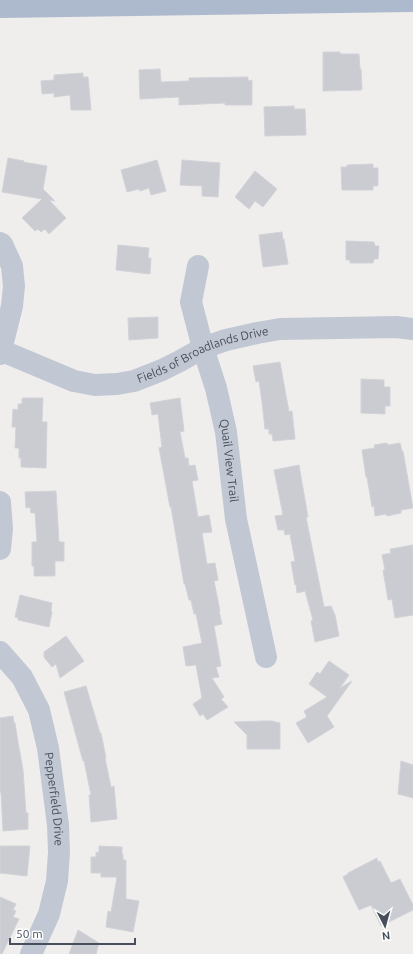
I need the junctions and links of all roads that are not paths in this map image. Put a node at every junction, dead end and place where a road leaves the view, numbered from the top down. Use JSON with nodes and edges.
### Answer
{"nodes":[{"id":1,"x":413,"y":1,"type":"edge"},
{"id":2,"x":0,"y":7,"type":"edge"},
{"id":3,"x":0,"y":243,"type":"edge"},
{"id":4,"x":198,"y":266,"type":"dead end"},
{"id":5,"x":413,"y":329,"type":"edge"},
{"id":6,"x":203,"y":348,"type":"junction"},
{"id":7,"x":0,"y":352,"type":"edge"},
{"id":8,"x":0,"y":502,"type":"edge"},
{"id":9,"x":0,"y":549,"type":"edge"},
{"id":10,"x":0,"y":652,"type":"edge"},
{"id":11,"x":266,"y":657,"type":"dead end"},
{"id":12,"x":31,"y":954,"type":"edge"}],
"edges":[{"from":1,"to":2,"type":"main road"},
{"from":3,"to":7,"type":"street"},
{"from":4,"to":6,"type":"street","name":"Quail View Trail"},
{"from":5,"to":6,"type":"street","name":"Fields of Broadlands Drive"},
{"from":6,"to":7,"type":"street","name":"Fields of Broadlands Drive"},
{"from":6,"to":11,"type":"street","name":"Quail View Trail"},
{"from":8,"to":9,"type":"street"},
{"from":10,"to":12,"type":"street","name":"Pepperfield Drive"}]}
